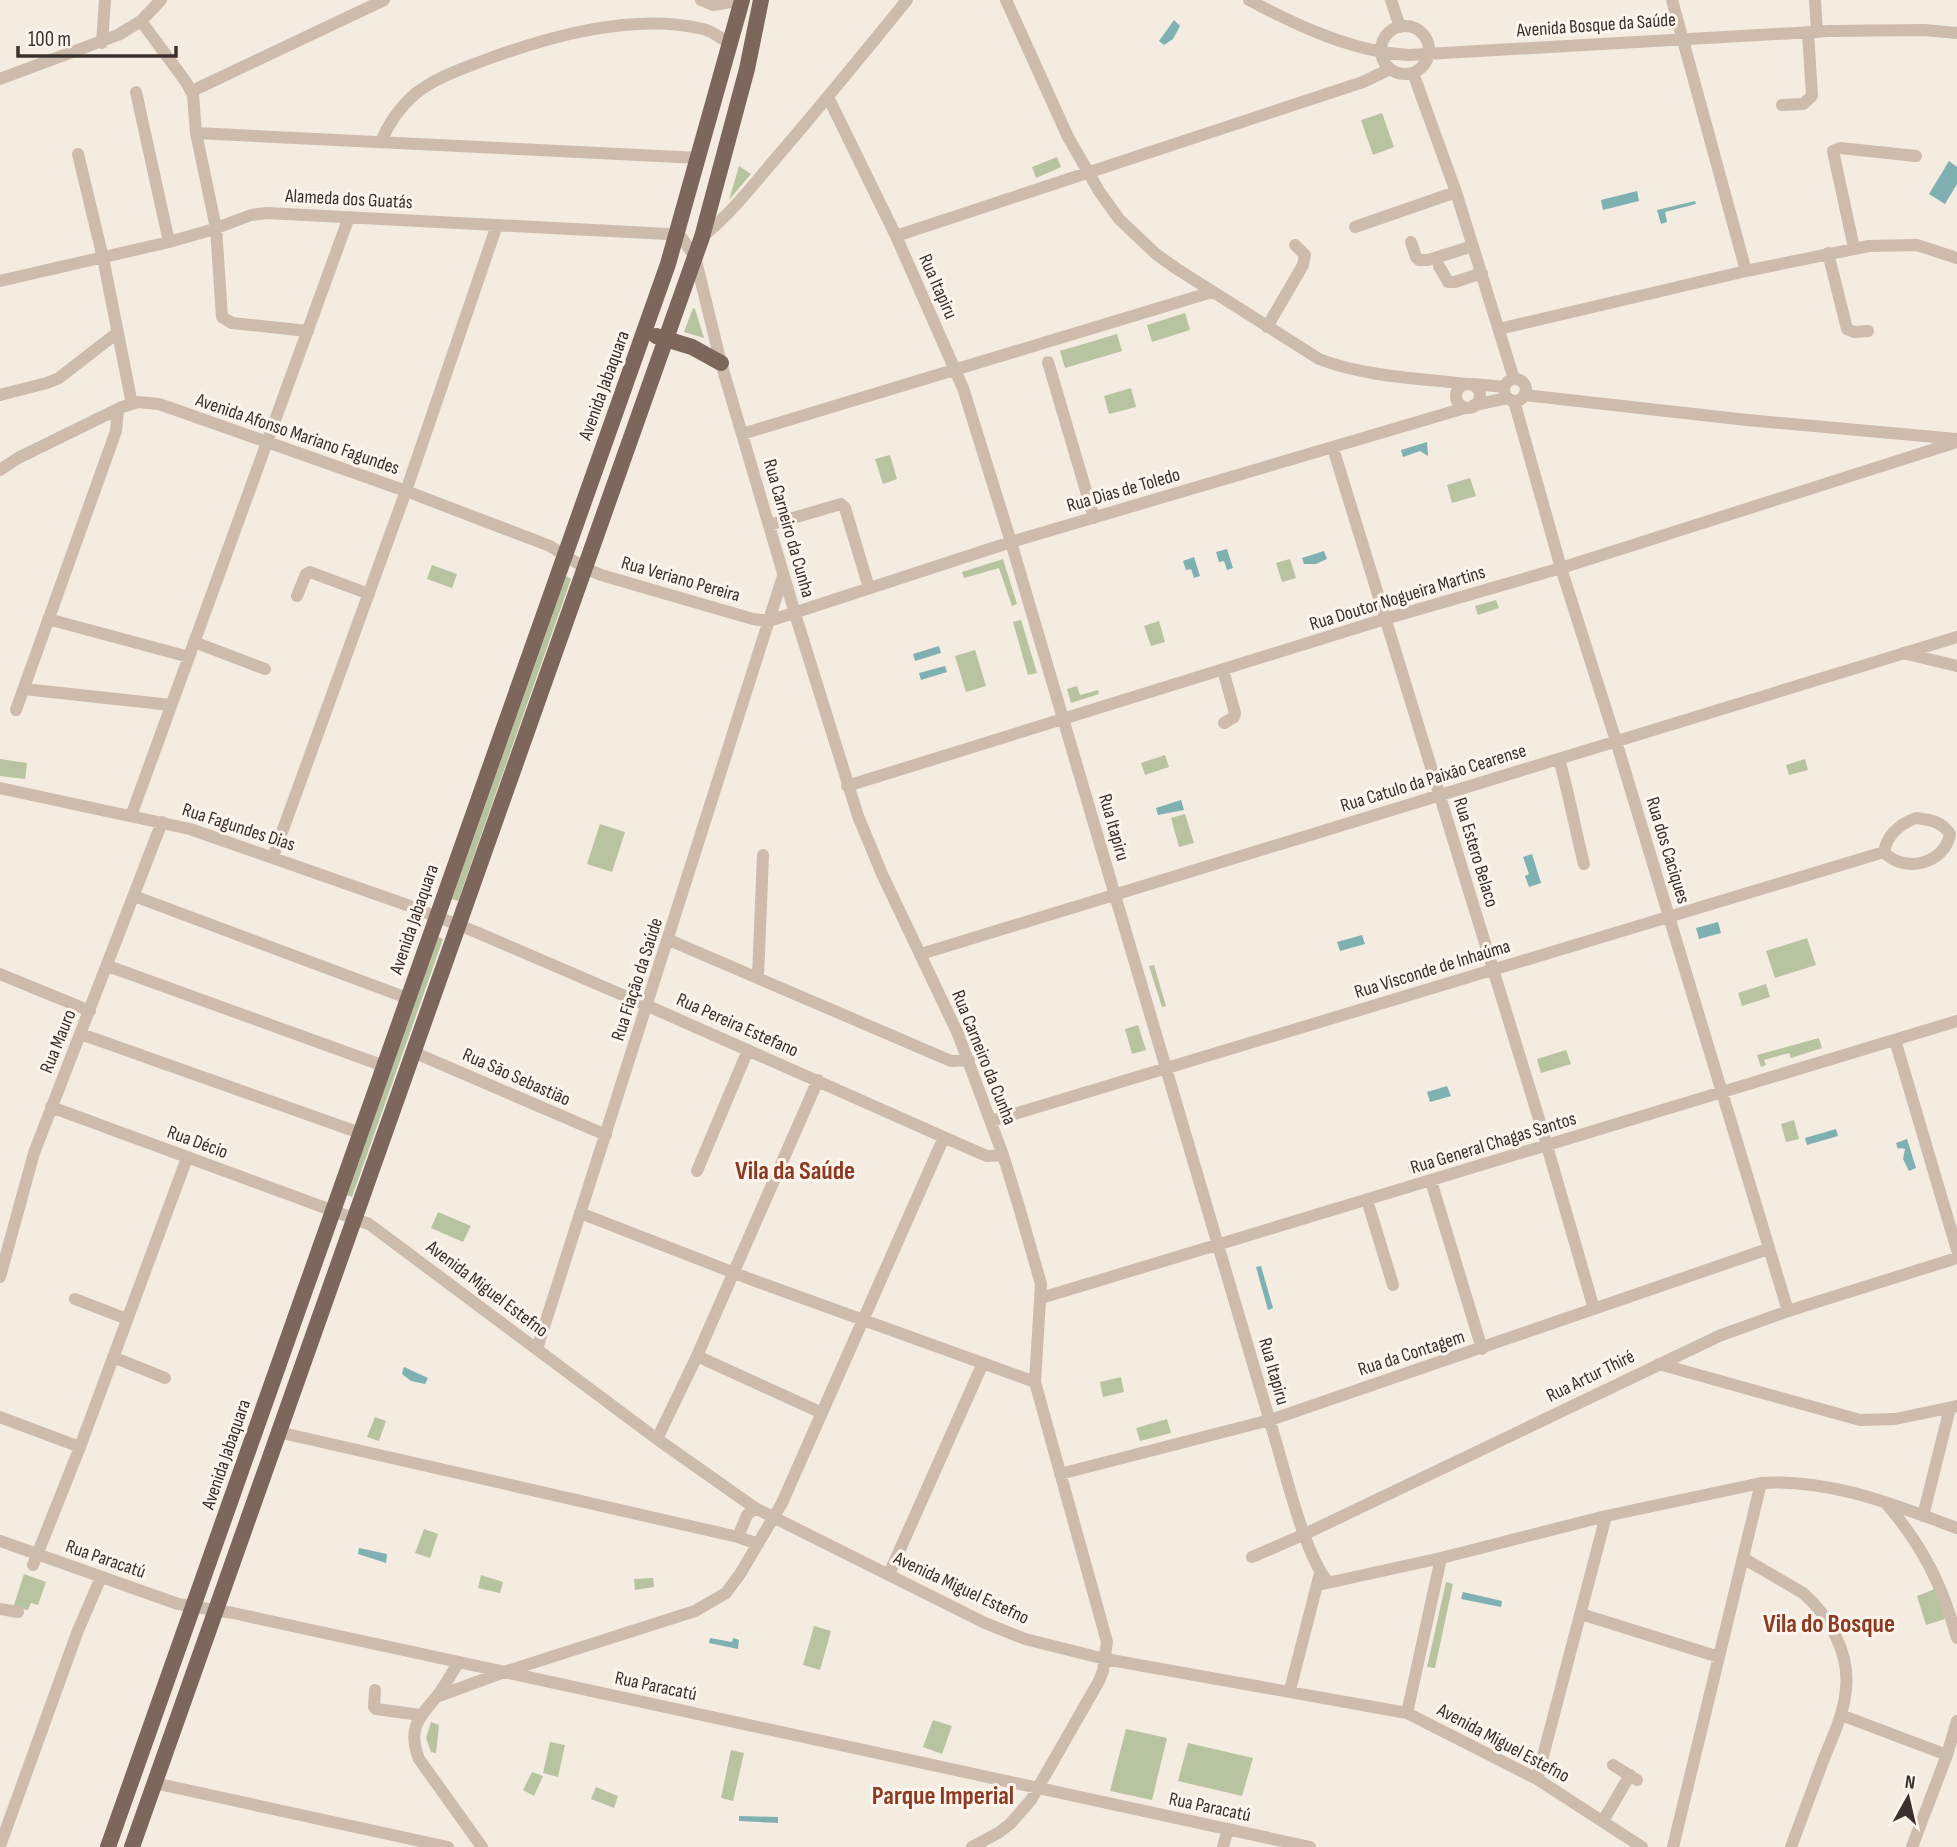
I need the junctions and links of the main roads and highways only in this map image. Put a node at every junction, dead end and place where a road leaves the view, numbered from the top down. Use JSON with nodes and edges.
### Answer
{"nodes":[{"id":1,"x":742,"y":0,"type":"edge"},
{"id":2,"x":761,"y":0,"type":"edge"},
{"id":3,"x":643,"y":334,"type":"junction"},
{"id":4,"x":666,"y":339,"type":"junction"},
{"id":5,"x":721,"y":363,"type":"road end"},
{"id":6,"x":108,"y":1847,"type":"edge"},
{"id":7,"x":132,"y":1847,"type":"edge"}],
"edges":[{"from":1,"to":3,"type":"main road","name":"Avenida Jabaquara"},
{"from":2,"to":4,"type":"main road"},
{"from":3,"to":4,"type":"main road"},
{"from":3,"to":6,"type":"main road","name":"Avenida Jabaquara"},
{"from":4,"to":5,"type":"main road"},
{"from":4,"to":7,"type":"main road"}]}
